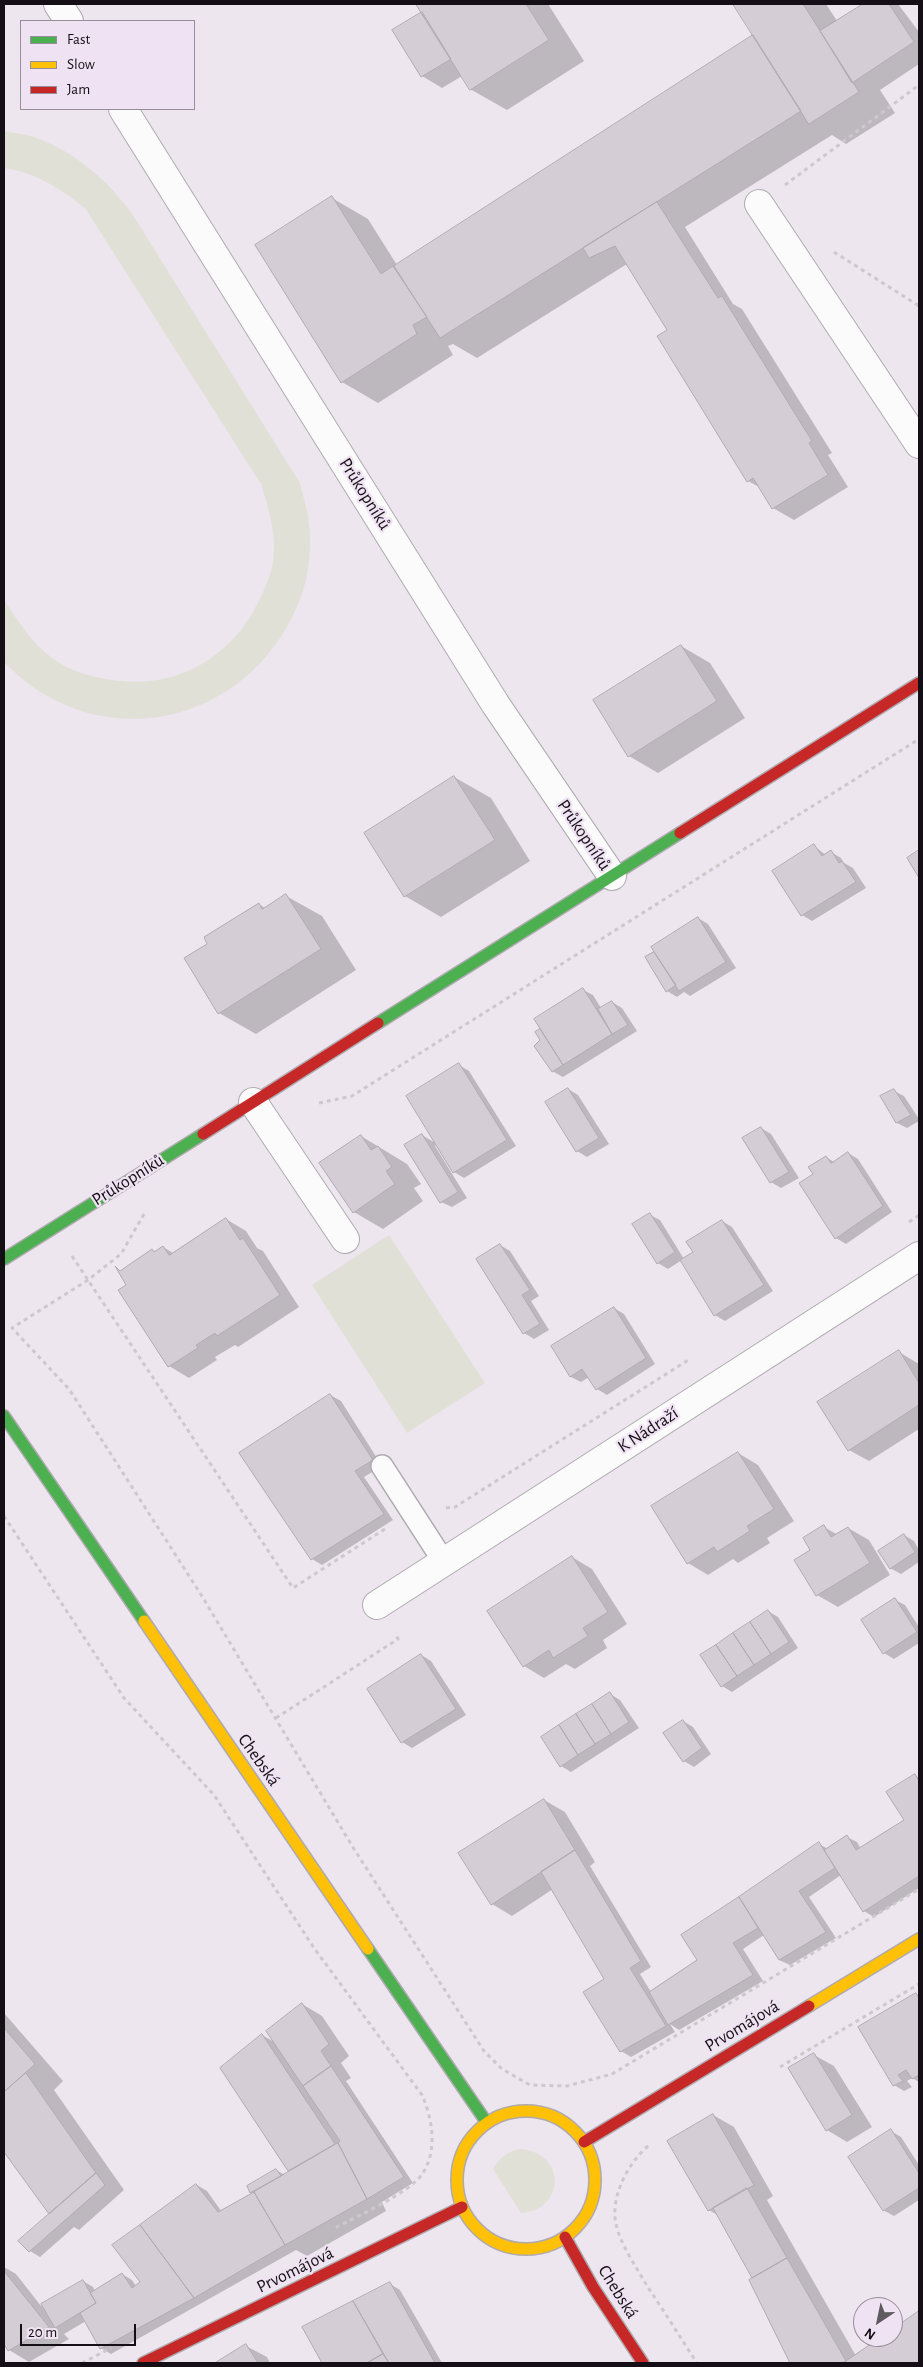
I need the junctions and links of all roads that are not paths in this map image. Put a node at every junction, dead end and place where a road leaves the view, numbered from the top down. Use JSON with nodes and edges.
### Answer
{"nodes":[{"id":1,"x":58,"y":4,"type":"edge"},
{"id":2,"x":68,"y":20,"type":"edge"},
{"id":3,"x":124,"y":110,"type":"edge"},
{"id":4,"x":759,"y":204,"type":"road end"},
{"id":5,"x":919,"y":444,"type":"edge"},
{"id":6,"x":919,"y":683,"type":"edge"},
{"id":7,"x":612,"y":876,"type":"junction"},
{"id":8,"x":253,"y":1102,"type":"junction"},
{"id":9,"x":345,"y":1239,"type":"dead end"},
{"id":10,"x":919,"y":1256,"type":"edge"},
{"id":11,"x":4,"y":1259,"type":"edge"},
{"id":12,"x":4,"y":1416,"type":"edge"},
{"id":13,"x":382,"y":1466,"type":"dead end"},
{"id":14,"x":444,"y":1562,"type":"junction"},
{"id":15,"x":377,"y":1605,"type":"road end"},
{"id":16,"x":919,"y":1939,"type":"edge"},
{"id":17,"x":487,"y":2123,"type":"junction"},
{"id":18,"x":584,"y":2142,"type":"junction"},
{"id":19,"x":462,"y":2207,"type":"junction"},
{"id":20,"x":565,"y":2237,"type":"junction"},
{"id":21,"x":143,"y":2363,"type":"edge"},
{"id":22,"x":643,"y":2363,"type":"edge"}],
"edges":[{"from":1,"to":2,"type":"street"},
{"from":3,"to":7,"type":"street","name":"Průkopníků"},
{"from":4,"to":5,"type":"street"},
{"from":6,"to":7,"type":"street","name":"Průkopníků"},
{"from":7,"to":8,"type":"street","name":"Průkopníků"},
{"from":8,"to":9,"type":"street"},
{"from":8,"to":11,"type":"street","name":"Průkopníků"},
{"from":10,"to":14,"type":"street","name":"K Nádraží"},
{"from":12,"to":17,"type":"street","name":"Chebská"},
{"from":13,"to":14,"type":"lane"},
{"from":14,"to":15,"type":"street","name":"K Nádraží"},
{"from":16,"to":18,"type":"street","name":"Prvomájová"},
{"from":17,"to":18,"type":"street"},
{"from":17,"to":19,"type":"street"},
{"from":18,"to":20,"type":"street"},
{"from":19,"to":20,"type":"street"},
{"from":19,"to":21,"type":"street","name":"Prvomájová"},
{"from":20,"to":22,"type":"street","name":"Chebská"}]}
